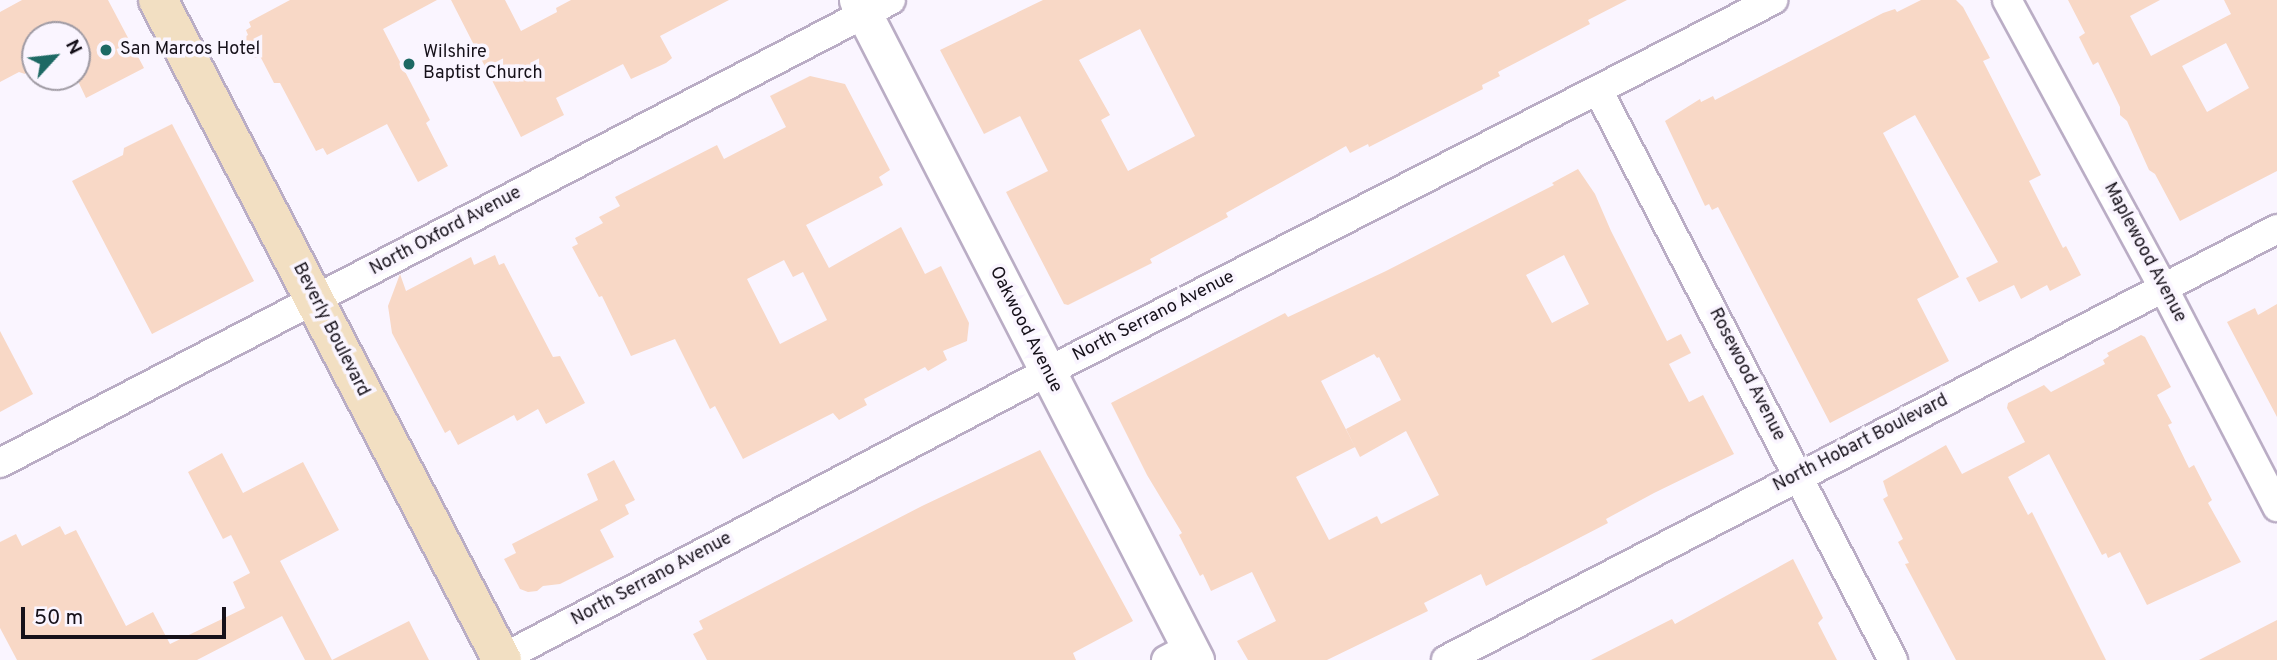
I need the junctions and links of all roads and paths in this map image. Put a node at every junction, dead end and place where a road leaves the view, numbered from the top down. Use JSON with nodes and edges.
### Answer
{"nodes":[{"id":1,"x":158,"y":0,"type":"edge"},
{"id":2,"x":1773,"y":0,"type":"edge"},
{"id":3,"x":2007,"y":0,"type":"edge"},
{"id":4,"x":871,"y":5,"type":"edge"},
{"id":5,"x":1598,"y":90,"type":"junction"},
{"id":6,"x":2277,"y":229,"type":"edge"},
{"id":7,"x":2164,"y":287,"type":"junction"},
{"id":8,"x":314,"y":301,"type":"junction"},
{"id":9,"x":1047,"y":372,"type":"junction"},
{"id":10,"x":0,"y":463,"type":"edge"},
{"id":11,"x":1799,"y":477,"type":"junction"},
{"id":12,"x":2277,"y":507,"type":"edge"},
{"id":13,"x":1184,"y":656,"type":"edge"},
{"id":14,"x":501,"y":659,"type":"edge"},
{"id":15,"x":1446,"y":660,"type":"edge"},
{"id":16,"x":1893,"y":660,"type":"edge"}],
"edges":[{"from":1,"to":8,"type":"main road","name":"Beverly Boulevard"},
{"from":2,"to":5,"type":"street","name":"North Serrano Avenue"},
{"from":3,"to":7,"type":"street","name":"Maplewood Avenue"},
{"from":4,"to":8,"type":"street","name":"North Oxford Avenue"},
{"from":4,"to":9,"type":"street","name":"Oakwood Avenue"},
{"from":5,"to":9,"type":"street","name":"North Serrano Avenue"},
{"from":5,"to":11,"type":"street","name":"Rosewood Avenue"},
{"from":6,"to":7,"type":"street","name":"North Hobart Boulevard"},
{"from":7,"to":11,"type":"street","name":"North Hobart Boulevard"},
{"from":7,"to":12,"type":"street","name":"Maplewood Avenue"},
{"from":8,"to":10,"type":"street","name":"North Oxford Avenue"},
{"from":8,"to":14,"type":"main road","name":"Beverly Boulevard"},
{"from":9,"to":13,"type":"street","name":"Oakwood Avenue"},
{"from":9,"to":14,"type":"street","name":"North Serrano Avenue"},
{"from":11,"to":15,"type":"street","name":"North Hobart Boulevard"},
{"from":11,"to":16,"type":"street","name":"Rosewood Avenue"}]}
